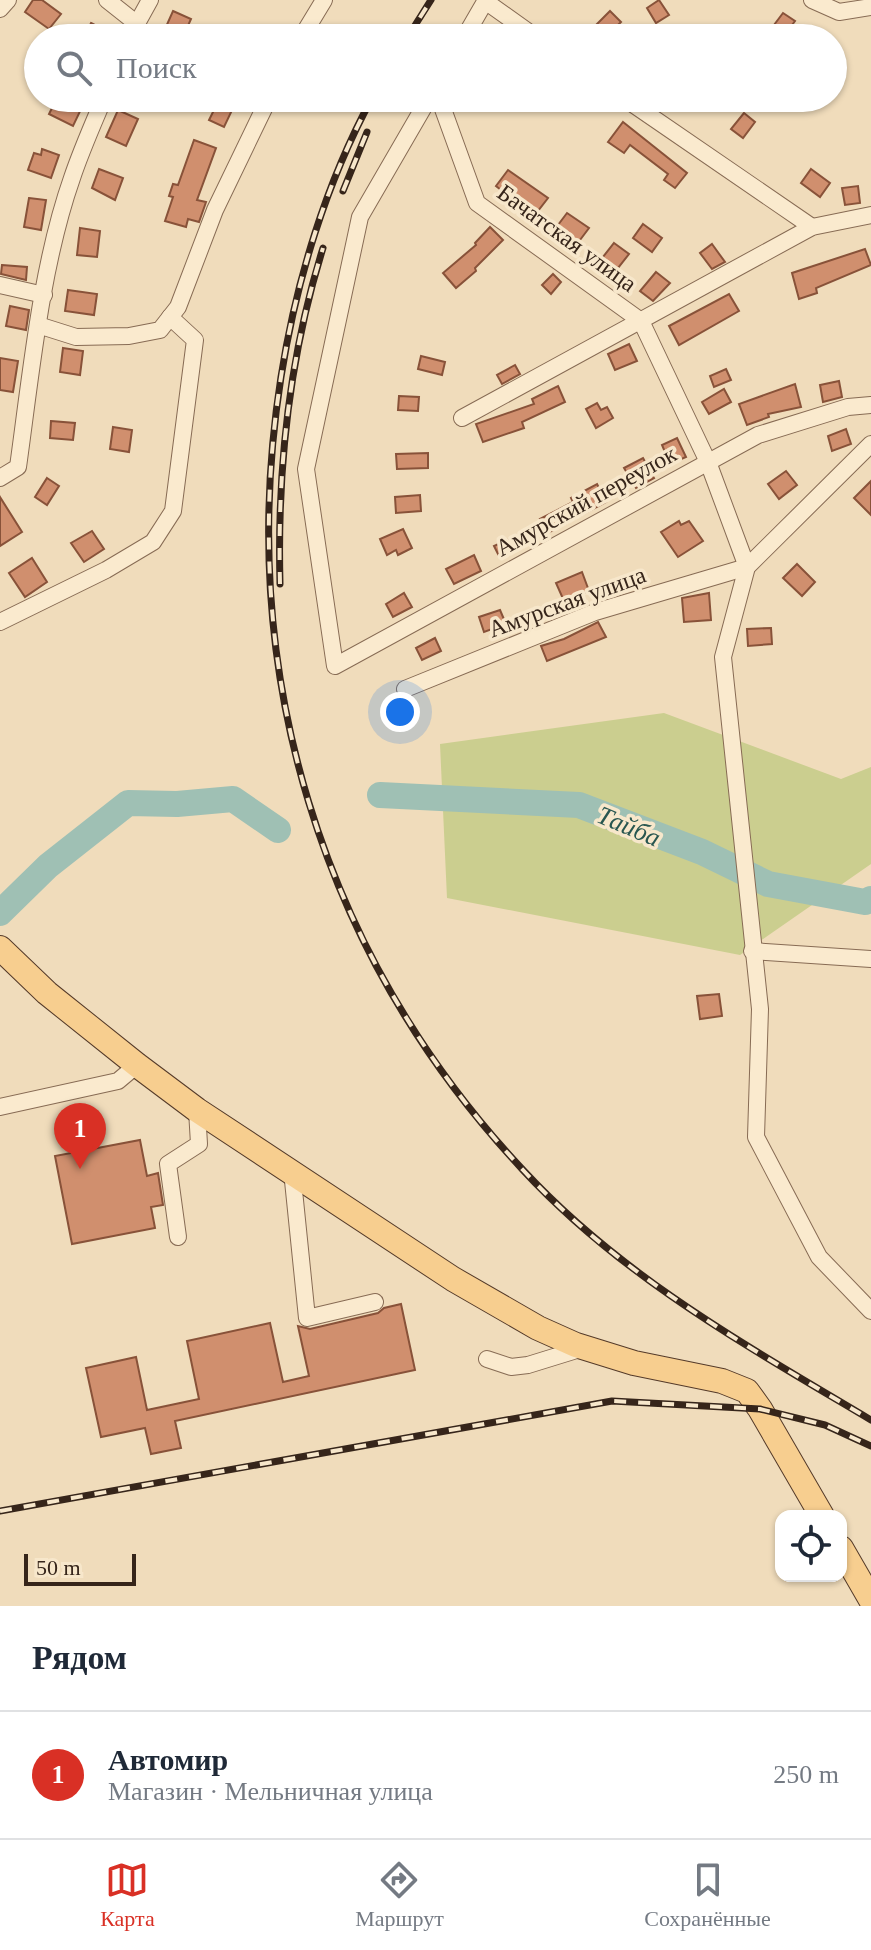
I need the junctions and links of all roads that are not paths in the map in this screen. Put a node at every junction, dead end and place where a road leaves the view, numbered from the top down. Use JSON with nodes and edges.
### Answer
{"nodes":[{"id":1,"x":8,"y":0,"type":"edge"},
{"id":2,"x":107,"y":0,"type":"edge"},
{"id":3,"x":150,"y":0,"type":"edge"},
{"id":4,"x":324,"y":0,"type":"edge"},
{"id":5,"x":485,"y":1,"type":"edge"},
{"id":6,"x":819,"y":1,"type":"edge"},
{"id":7,"x":871,"y":7,"type":"edge"},
{"id":8,"x":0,"y":9,"type":"edge"},
{"id":9,"x":128,"y":24,"type":"edge"},
{"id":10,"x":136,"y":24,"type":"edge"},
{"id":11,"x":309,"y":24,"type":"edge"},
{"id":12,"x":472,"y":24,"type":"edge"},
{"id":13,"x":517,"y":24,"type":"edge"},
{"id":14,"x":98,"y":112,"type":"edge"},
{"id":15,"x":262,"y":112,"type":"edge"},
{"id":16,"x":421,"y":112,"type":"edge"},
{"id":17,"x":444,"y":112,"type":"edge"},
{"id":18,"x":644,"y":112,"type":"edge"},
{"id":19,"x":871,"y":215,"type":"edge"},
{"id":20,"x":812,"y":227,"type":"junction"},
{"id":21,"x":0,"y":285,"type":"edge"},
{"id":22,"x":44,"y":295,"type":"junction"},
{"id":23,"x":170,"y":317,"type":"junction"},
{"id":24,"x":641,"y":321,"type":"junction"},
{"id":25,"x":38,"y":325,"type":"junction"},
{"id":26,"x":871,"y":405,"type":"edge"},
{"id":27,"x":462,"y":418,"type":"dead end"},
{"id":28,"x":871,"y":444,"type":"edge"},
{"id":29,"x":708,"y":462,"type":"junction"},
{"id":30,"x":0,"y":478,"type":"edge"},
{"id":31,"x":747,"y":567,"type":"junction"},
{"id":32,"x":0,"y":622,"type":"edge"},
{"id":33,"x":405,"y":689,"type":"dead end"},
{"id":34,"x":0,"y":948,"type":"edge"},
{"id":35,"x":752,"y":951,"type":"junction"},
{"id":36,"x":871,"y":959,"type":"edge"},
{"id":37,"x":137,"y":1065,"type":"junction"},
{"id":38,"x":0,"y":1107,"type":"edge"},
{"id":39,"x":197,"y":1110,"type":"junction"},
{"id":40,"x":292,"y":1171,"type":"junction"},
{"id":41,"x":178,"y":1237,"type":"dead end"},
{"id":42,"x":375,"y":1302,"type":"dead end"},
{"id":43,"x":871,"y":1311,"type":"edge"},
{"id":44,"x":584,"y":1347,"type":"junction"},
{"id":45,"x":487,"y":1359,"type":"dead end"},
{"id":46,"x":819,"y":1510,"type":"edge"},
{"id":47,"x":847,"y":1558,"type":"edge"},
{"id":48,"x":871,"y":1600,"type":"edge"}],
"edges":[{"from":1,"to":8,"type":"street"},
{"from":2,"to":9,"type":"street"},
{"from":3,"to":10,"type":"street"},
{"from":4,"to":11,"type":"street"},
{"from":5,"to":12,"type":"street"},
{"from":5,"to":13,"type":"street"},
{"from":6,"to":7,"type":"street"},
{"from":14,"to":22,"type":"street"},
{"from":15,"to":23,"type":"street"},
{"from":16,"to":29,"type":"street","name":"Амурский переулок"},
{"from":17,"to":24,"type":"street","name":"Бачатская улица"},
{"from":18,"to":20,"type":"street"},
{"from":19,"to":20,"type":"street","name":"Бачатская улица"},
{"from":20,"to":24,"type":"street","name":"Бачатская улица"},
{"from":21,"to":22,"type":"street"},
{"from":22,"to":25,"type":"street"},
{"from":23,"to":25,"type":"street"},
{"from":23,"to":32,"type":"street"},
{"from":24,"to":27,"type":"street","name":"Бачатская улица"},
{"from":24,"to":29,"type":"street","name":"Бачатская улица"},
{"from":25,"to":30,"type":"street"},
{"from":26,"to":29,"type":"street","name":"Амурский переулок"},
{"from":28,"to":31,"type":"street"},
{"from":29,"to":31,"type":"street","name":"Бачатская улица"},
{"from":31,"to":33,"type":"street","name":"Амурская улица"},
{"from":31,"to":35,"type":"street"},
{"from":34,"to":37,"type":"main road"},
{"from":35,"to":36,"type":"street"},
{"from":35,"to":43,"type":"street"},
{"from":37,"to":38,"type":"street"},
{"from":37,"to":39,"type":"main road"},
{"from":39,"to":40,"type":"main road"},
{"from":39,"to":41,"type":"street"},
{"from":40,"to":42,"type":"street"},
{"from":40,"to":44,"type":"main road"},
{"from":44,"to":45,"type":"street"},
{"from":44,"to":46,"type":"main road"},
{"from":47,"to":48,"type":"main road"}]}
